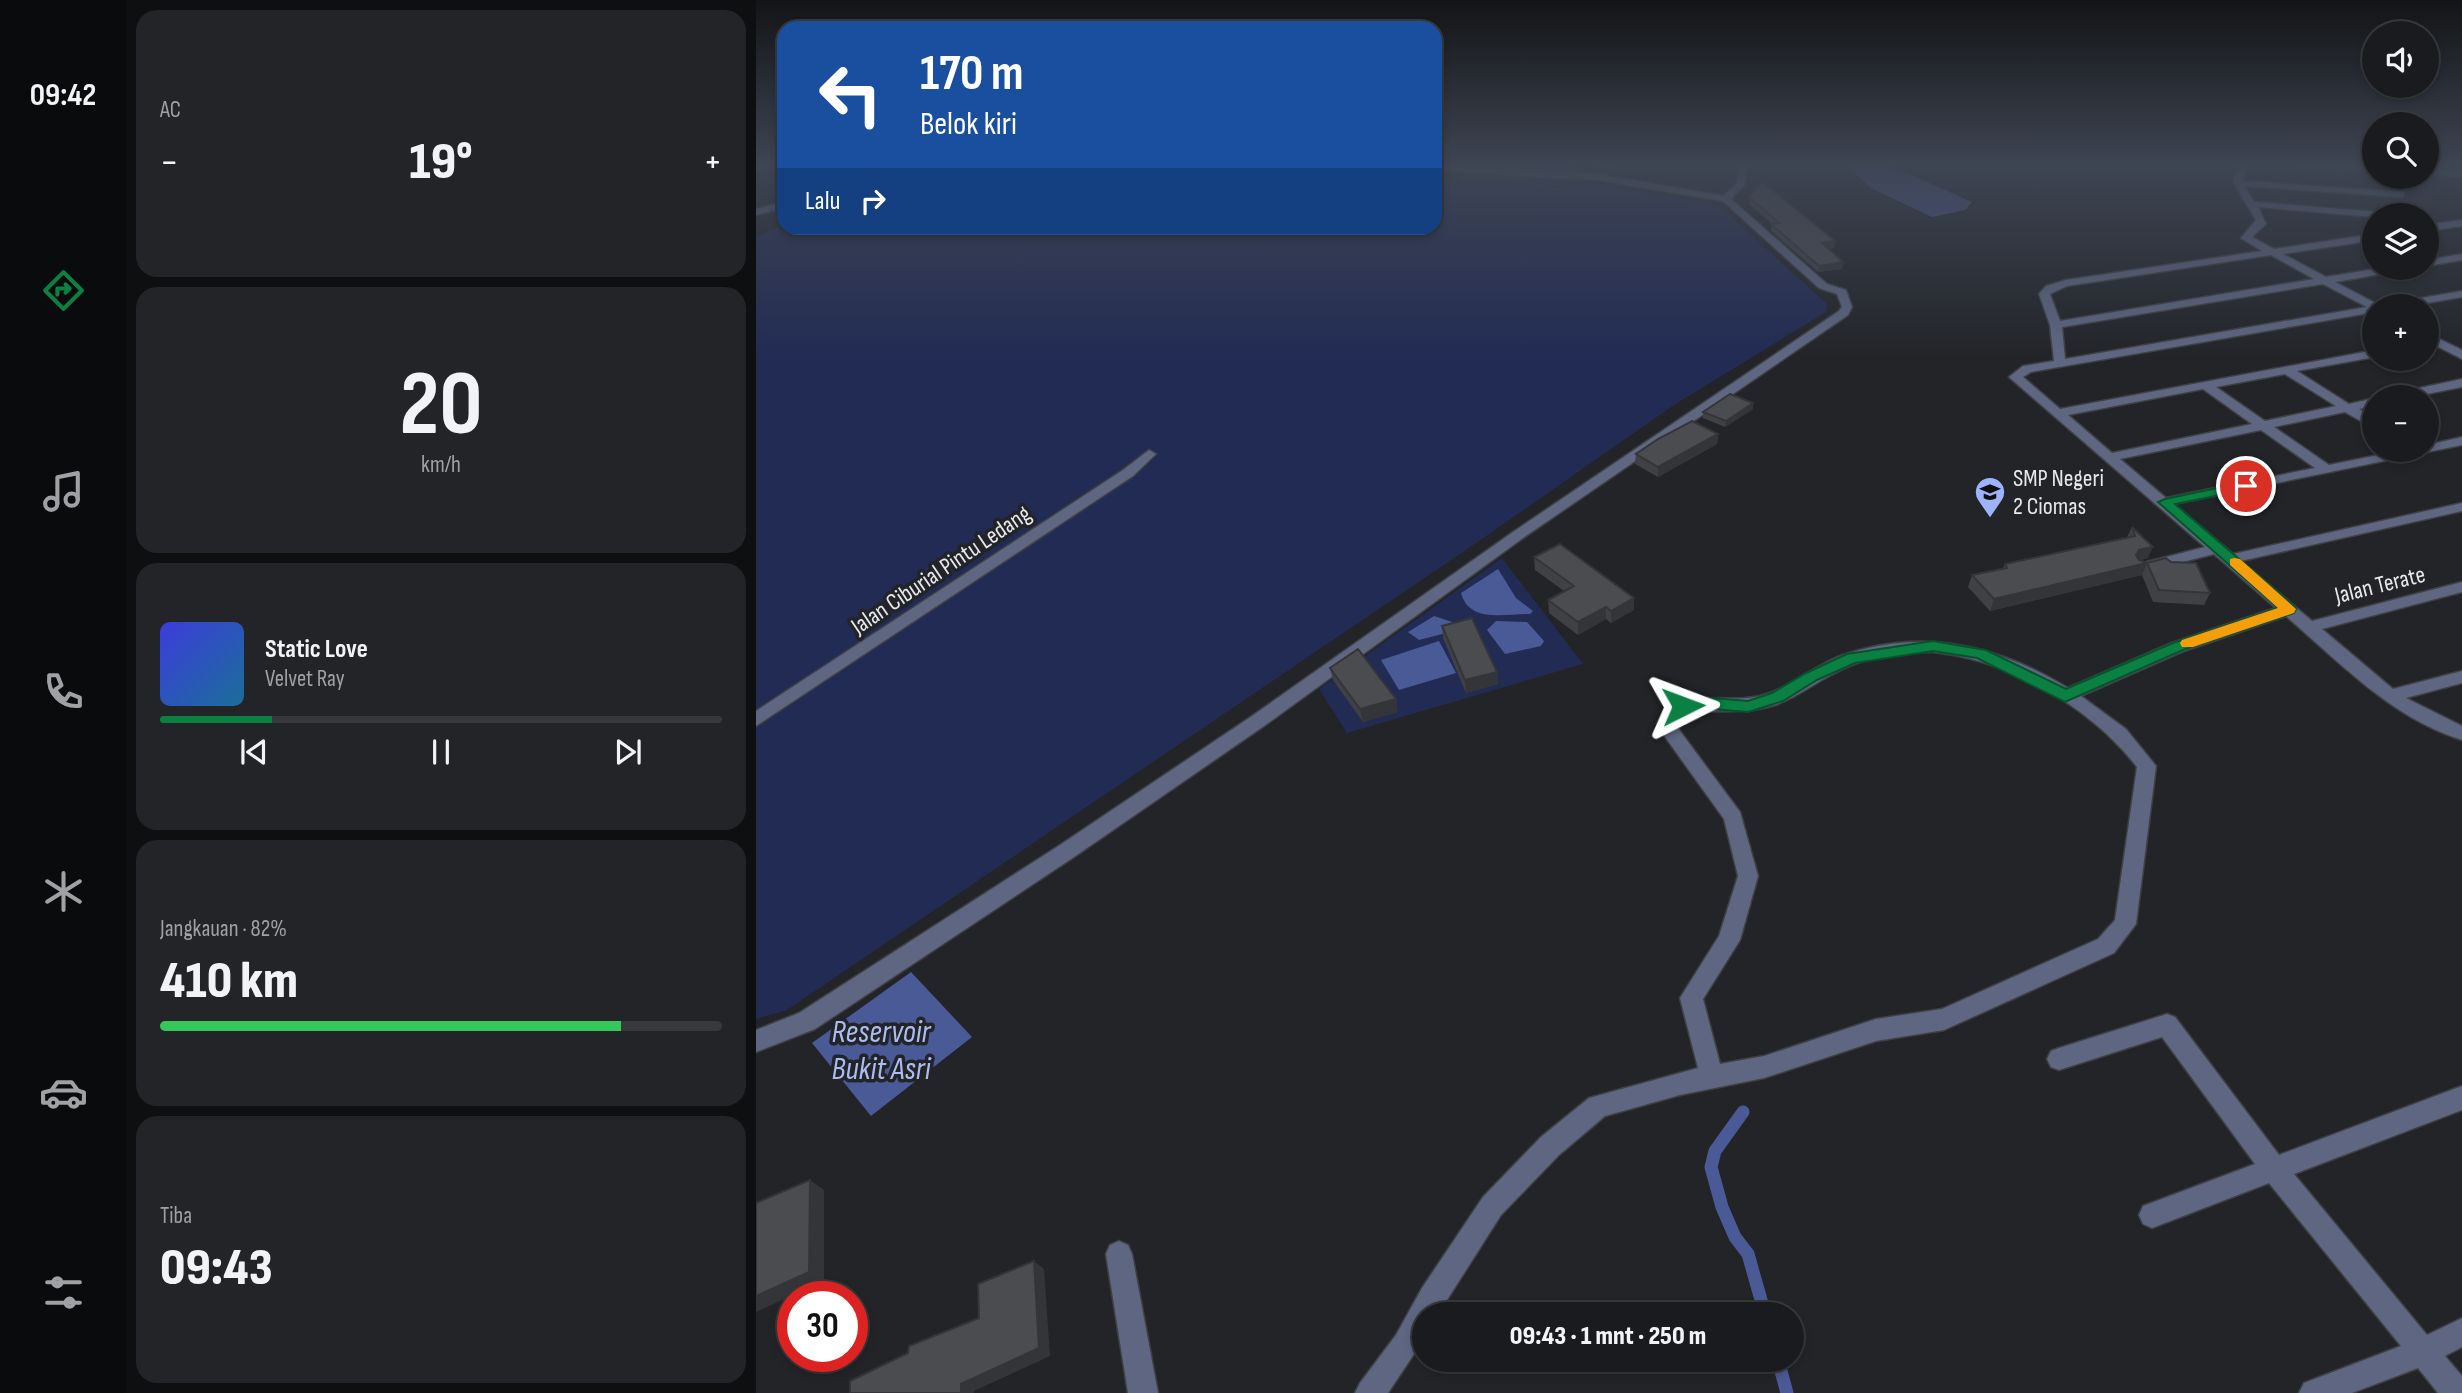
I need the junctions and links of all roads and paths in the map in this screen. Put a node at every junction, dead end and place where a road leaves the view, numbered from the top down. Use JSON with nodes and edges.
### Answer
{"nodes":[{"id":1,"x":1758,"y":228,"type":"edge"},
{"id":2,"x":2258,"y":228,"type":"edge"},
{"id":3,"x":2362,"y":239,"type":"edge"},
{"id":4,"x":2270,"y":253,"type":"junction"},
{"id":5,"x":2462,"y":257,"type":"edge"},
{"id":6,"x":2439,"y":261,"type":"edge"},
{"id":7,"x":2362,"y":274,"type":"edge"},
{"id":8,"x":2323,"y":280,"type":"junction"},
{"id":9,"x":2462,"y":294,"type":"edge"},
{"id":10,"x":2439,"y":298,"type":"edge"},
{"id":11,"x":2362,"y":301,"type":"edge"},
{"id":12,"x":2362,"y":310,"type":"edge"},
{"id":13,"x":2056,"y":325,"type":"junction"},
{"id":14,"x":2462,"y":337,"type":"edge"},
{"id":15,"x":2439,"y":339,"type":"edge"},
{"id":16,"x":2439,"y":344,"type":"edge"},
{"id":17,"x":2462,"y":355,"type":"edge"},
{"id":18,"x":2362,"y":356,"type":"edge"},
{"id":19,"x":2060,"y":363,"type":"junction"},
{"id":20,"x":2287,"y":370,"type":"junction"},
{"id":21,"x":2462,"y":383,"type":"edge"},
{"id":22,"x":2207,"y":386,"type":"junction"},
{"id":23,"x":2439,"y":388,"type":"edge"},
{"id":24,"x":2362,"y":405,"type":"edge"},
{"id":25,"x":2346,"y":408,"type":"junction"},
{"id":26,"x":2058,"y":413,"type":"junction"},
{"id":27,"x":2362,"y":417,"type":"edge"},
{"id":28,"x":2259,"y":424,"type":"junction"},
{"id":29,"x":2462,"y":441,"type":"edge"},
{"id":30,"x":2439,"y":446,"type":"edge"},
{"id":31,"x":1149,"y":454,"type":"dead end"},
{"id":32,"x":2110,"y":457,"type":"junction"},
{"id":33,"x":2365,"y":462,"type":"edge"},
{"id":34,"x":2327,"y":470,"type":"junction"},
{"id":35,"x":2165,"y":502,"type":"junction"},
{"id":36,"x":2459,"y":510,"type":"edge"},
{"id":37,"x":2225,"y":553,"type":"junction"},
{"id":38,"x":2141,"y":568,"type":"edge"},
{"id":39,"x":2462,"y":587,"type":"edge"},
{"id":40,"x":2289,"y":609,"type":"junction"},
{"id":41,"x":2309,"y":627,"type":"junction"},
{"id":42,"x":2462,"y":677,"type":"edge"},
{"id":43,"x":2065,"y":696,"type":"junction"},
{"id":44,"x":2390,"y":696,"type":"junction"},
{"id":45,"x":756,"y":720,"type":"edge"},
{"id":46,"x":2462,"y":733,"type":"edge"},
{"id":47,"x":756,"y":1041,"type":"edge"},
{"id":48,"x":2059,"y":1059,"type":"dead end"},
{"id":49,"x":1712,"y":1078,"type":"junction"},
{"id":50,"x":2462,"y":1098,"type":"edge"},
{"id":51,"x":2274,"y":1169,"type":"junction"},
{"id":52,"x":2152,"y":1215,"type":"dead end"},
{"id":53,"x":1119,"y":1254,"type":"dead end"},
{"id":54,"x":2462,"y":1332,"type":"edge"},
{"id":55,"x":2423,"y":1352,"type":"junction"},
{"id":56,"x":1143,"y":1393,"type":"edge"},
{"id":57,"x":1370,"y":1393,"type":"edge"},
{"id":58,"x":2314,"y":1393,"type":"edge"},
{"id":59,"x":2457,"y":1393,"type":"edge"}],
"edges":[{"from":1,"to":47,"type":"street"},
{"from":2,"to":4,"type":"street"},
{"from":3,"to":4,"type":"street"},
{"from":4,"to":8,"type":"street"},
{"from":4,"to":13,"type":"street"},
{"from":5,"to":6,"type":"street"},
{"from":7,"to":8,"type":"street"},
{"from":8,"to":11,"type":"street"},
{"from":8,"to":13,"type":"street"},
{"from":9,"to":10,"type":"street"},
{"from":12,"to":19,"type":"street"},
{"from":13,"to":19,"type":"street"},
{"from":14,"to":15,"type":"street"},
{"from":16,"to":17,"type":"street"},
{"from":18,"to":20,"type":"street"},
{"from":19,"to":26,"type":"street"},
{"from":20,"to":22,"type":"street"},
{"from":20,"to":25,"type":"street"},
{"from":21,"to":23,"type":"street"},
{"from":22,"to":26,"type":"street"},
{"from":22,"to":28,"type":"street"},
{"from":24,"to":25,"type":"street"},
{"from":25,"to":27,"type":"street"},
{"from":25,"to":28,"type":"street"},
{"from":26,"to":32,"type":"street"},
{"from":28,"to":32,"type":"street"},
{"from":28,"to":34,"type":"street"},
{"from":29,"to":30,"type":"street"},
{"from":31,"to":45,"type":"street","name":"Jalan Ciburial Pintu Ledang"},
{"from":32,"to":35,"type":"street"},
{"from":33,"to":34,"type":"street"},
{"from":34,"to":35,"type":"street"},
{"from":35,"to":37,"type":"street"},
{"from":36,"to":37,"type":"street"},
{"from":37,"to":38,"type":"street"},
{"from":37,"to":40,"type":"street"},
{"from":39,"to":41,"type":"street","name":"Jalan Terate"},
{"from":40,"to":41,"type":"street"},
{"from":40,"to":43,"type":"street"},
{"from":41,"to":44,"type":"street"},
{"from":42,"to":44,"type":"street"},
{"from":43,"to":49,"type":"street"},
{"from":43,"to":49,"type":"street"},
{"from":44,"to":46,"type":"street"},
{"from":48,"to":51,"type":"street"},
{"from":49,"to":57,"type":"street"},
{"from":50,"to":51,"type":"street"},
{"from":51,"to":52,"type":"street"},
{"from":51,"to":55,"type":"street"},
{"from":53,"to":56,"type":"street"},
{"from":54,"to":55,"type":"street"},
{"from":55,"to":58,"type":"street"},
{"from":55,"to":59,"type":"street"}]}
